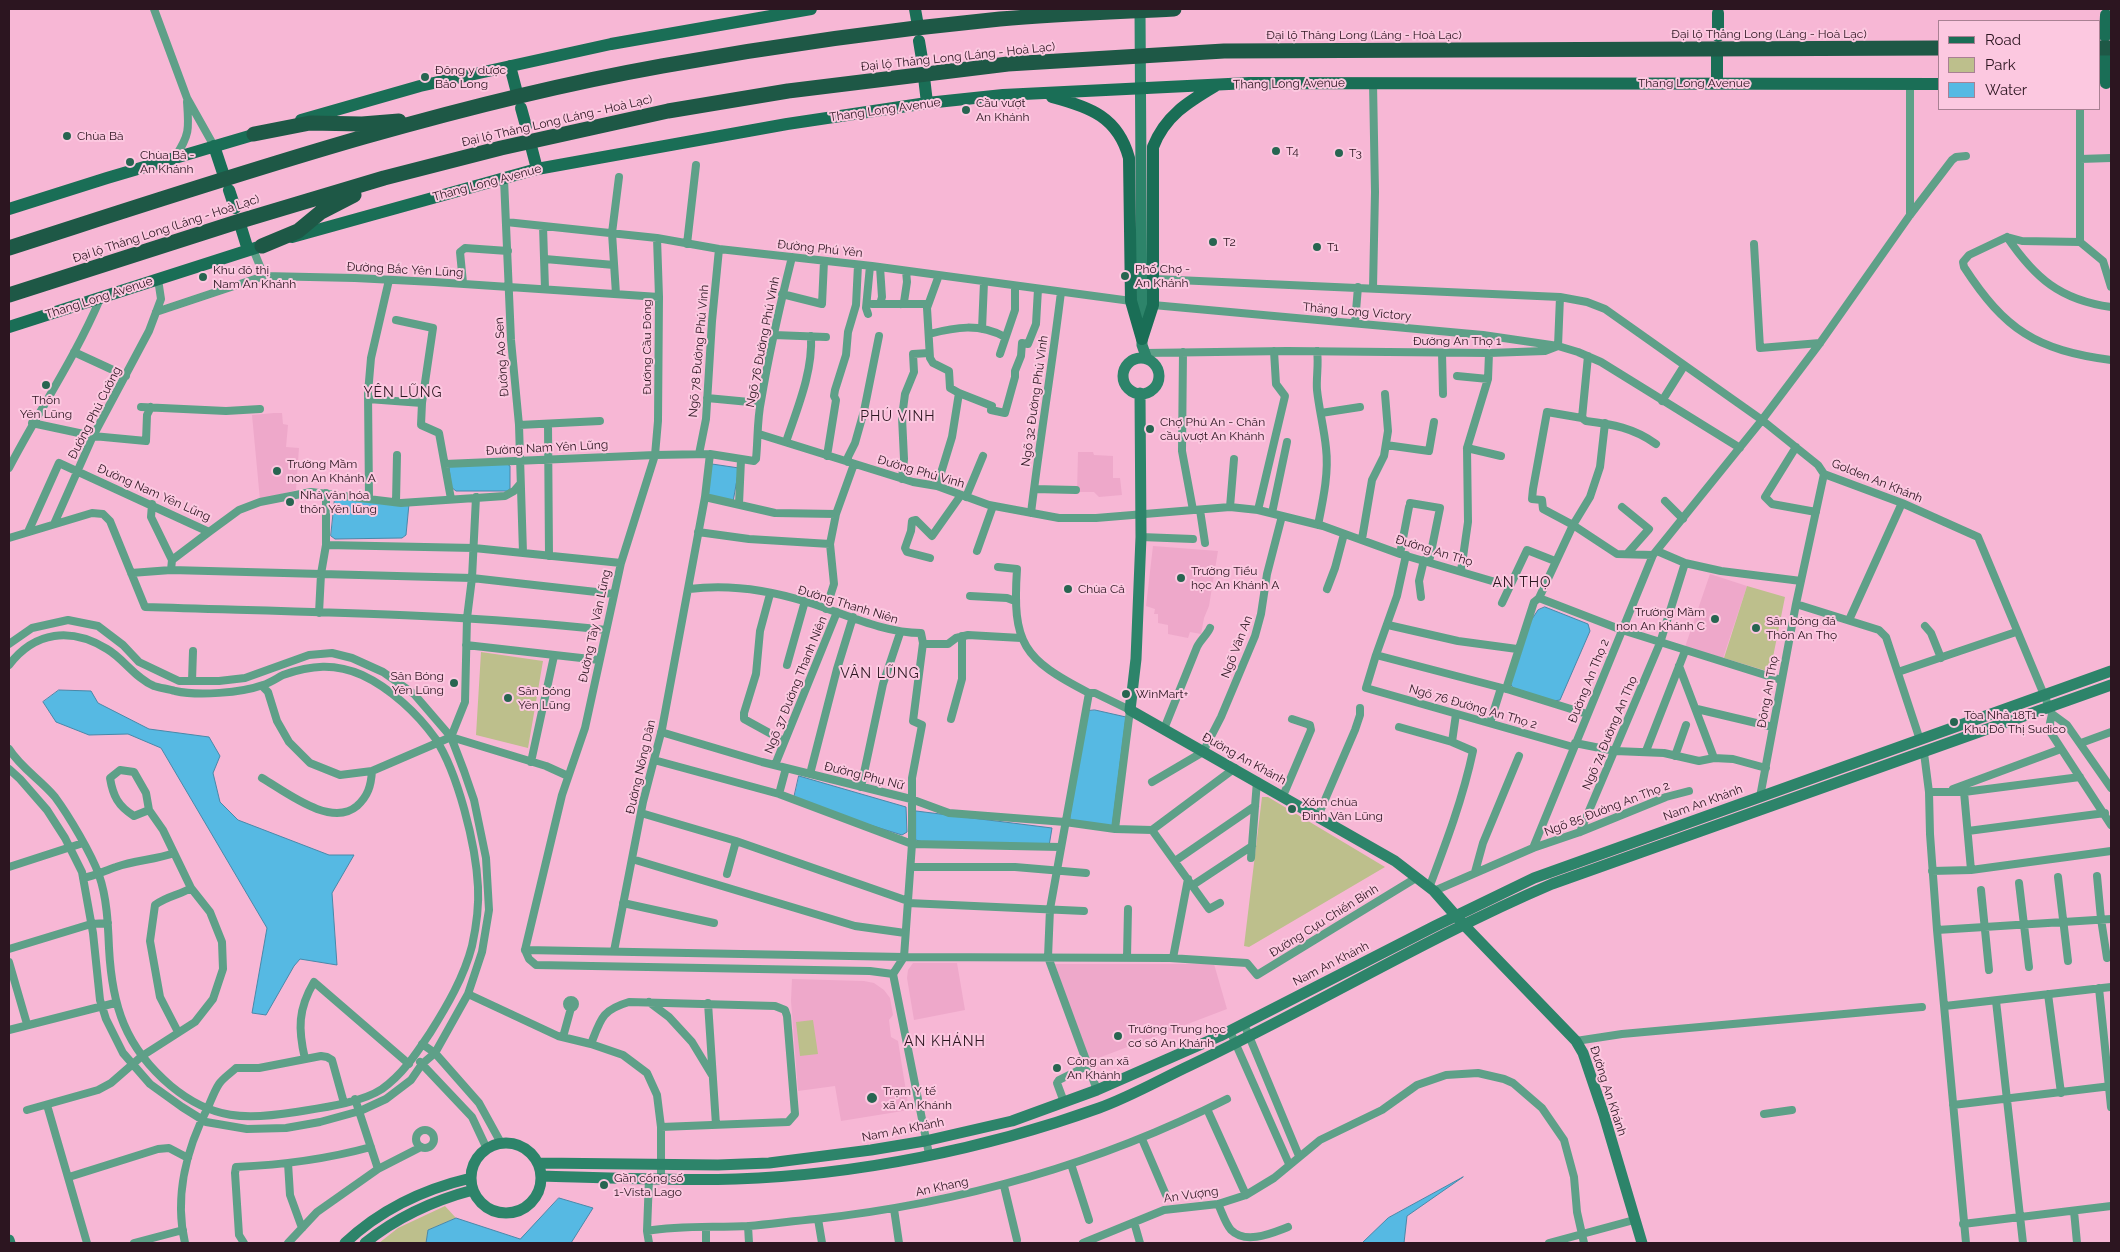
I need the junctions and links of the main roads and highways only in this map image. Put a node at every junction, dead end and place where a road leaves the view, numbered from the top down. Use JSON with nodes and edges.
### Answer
{"nodes":[{"id":1,"x":811,"y":9,"type":"edge"},
{"id":2,"x":915,"y":9,"type":"edge"},
{"id":3,"x":1174,"y":9,"type":"edge"},
{"id":4,"x":1718,"y":13,"type":"dead end"},
{"id":5,"x":2106,"y":15,"type":"dead end"},
{"id":6,"x":918,"y":26,"type":"dead end"},
{"id":7,"x":1718,"y":36,"type":"dead end"},
{"id":8,"x":920,"y":42,"type":"dead end"},
{"id":9,"x":2105,"y":45,"type":"edge"},
{"id":10,"x":1938,"y":48,"type":"edge"},
{"id":11,"x":1717,"y":52,"type":"dead end"},
{"id":12,"x":922,"y":59,"type":"dead end"},
{"id":13,"x":510,"y":66,"type":"junction"},
{"id":14,"x":924,"y":77,"type":"dead end"},
{"id":15,"x":1716,"y":83,"type":"junction"},
{"id":16,"x":2105,"y":83,"type":"edge"},
{"id":17,"x":1938,"y":84,"type":"edge"},
{"id":18,"x":1217,"y":85,"type":"junction"},
{"id":19,"x":1040,"y":94,"type":"junction"},
{"id":20,"x":521,"y":98,"type":"junction"},
{"id":21,"x":927,"y":103,"type":"junction"},
{"id":22,"x":526,"y":126,"type":"dead end"},
{"id":23,"x":254,"y":134,"type":"junction"},
{"id":24,"x":530,"y":142,"type":"dead end"},
{"id":25,"x":214,"y":146,"type":"junction"},
{"id":26,"x":501,"y":148,"type":"junction"},
{"id":27,"x":537,"y":169,"type":"junction"},
{"id":28,"x":223,"y":173,"type":"dead end"},
{"id":29,"x":229,"y":190,"type":"dead end"},
{"id":30,"x":234,"y":208,"type":"dead end"},
{"id":31,"x":9,"y":210,"type":"edge"},
{"id":32,"x":240,"y":224,"type":"dead end"},
{"id":33,"x":9,"y":248,"type":"edge"},
{"id":34,"x":254,"y":248,"type":"junction"},
{"id":35,"x":9,"y":295,"type":"edge"},
{"id":36,"x":9,"y":327,"type":"edge"}],
"edges":[{"from":1,"to":13,"type":"main road"},
{"from":2,"to":6,"type":"main road"},
{"from":3,"to":20,"type":"highway"},
{"from":4,"to":7,"type":"main road"},
{"from":5,"to":9,"type":"main road"},
{"from":8,"to":12,"type":"main road"},
{"from":9,"to":16,"type":"main road"},
{"from":10,"to":26,"type":"highway","name":"Đại lộ Thăng Long (Láng - Hoà Lạc)"},
{"from":11,"to":15,"type":"main road"},
{"from":13,"to":20,"type":"main road"},
{"from":13,"to":23,"type":"main road"},
{"from":14,"to":21,"type":"main road"},
{"from":15,"to":17,"type":"main road","name":"Thang Long Avenue"},
{"from":15,"to":18,"type":"main road","name":"Thang Long Avenue"},
{"from":18,"to":19,"type":"main road","name":"Thang Long Avenue"},
{"from":18,"to":19,"type":"main road"},
{"from":19,"to":21,"type":"main road","name":"Thang Long Avenue"},
{"from":20,"to":22,"type":"main road"},
{"from":20,"to":23,"type":"highway"},
{"from":20,"to":33,"type":"highway"},
{"from":21,"to":27,"type":"main road","name":"Thang Long Avenue"},
{"from":23,"to":25,"type":"main road"},
{"from":24,"to":27,"type":"main road"},
{"from":25,"to":28,"type":"main road"},
{"from":25,"to":31,"type":"main road"},
{"from":26,"to":34,"type":"highway"},
{"from":26,"to":35,"type":"highway","name":"Đại lộ Thăng Long (Láng - Hoà Lạc)"},
{"from":27,"to":34,"type":"main road","name":"Thang Long Avenue"},
{"from":29,"to":30,"type":"main road"},
{"from":32,"to":34,"type":"main road"},
{"from":34,"to":36,"type":"main road","name":"Thang Long Avenue"}]}
